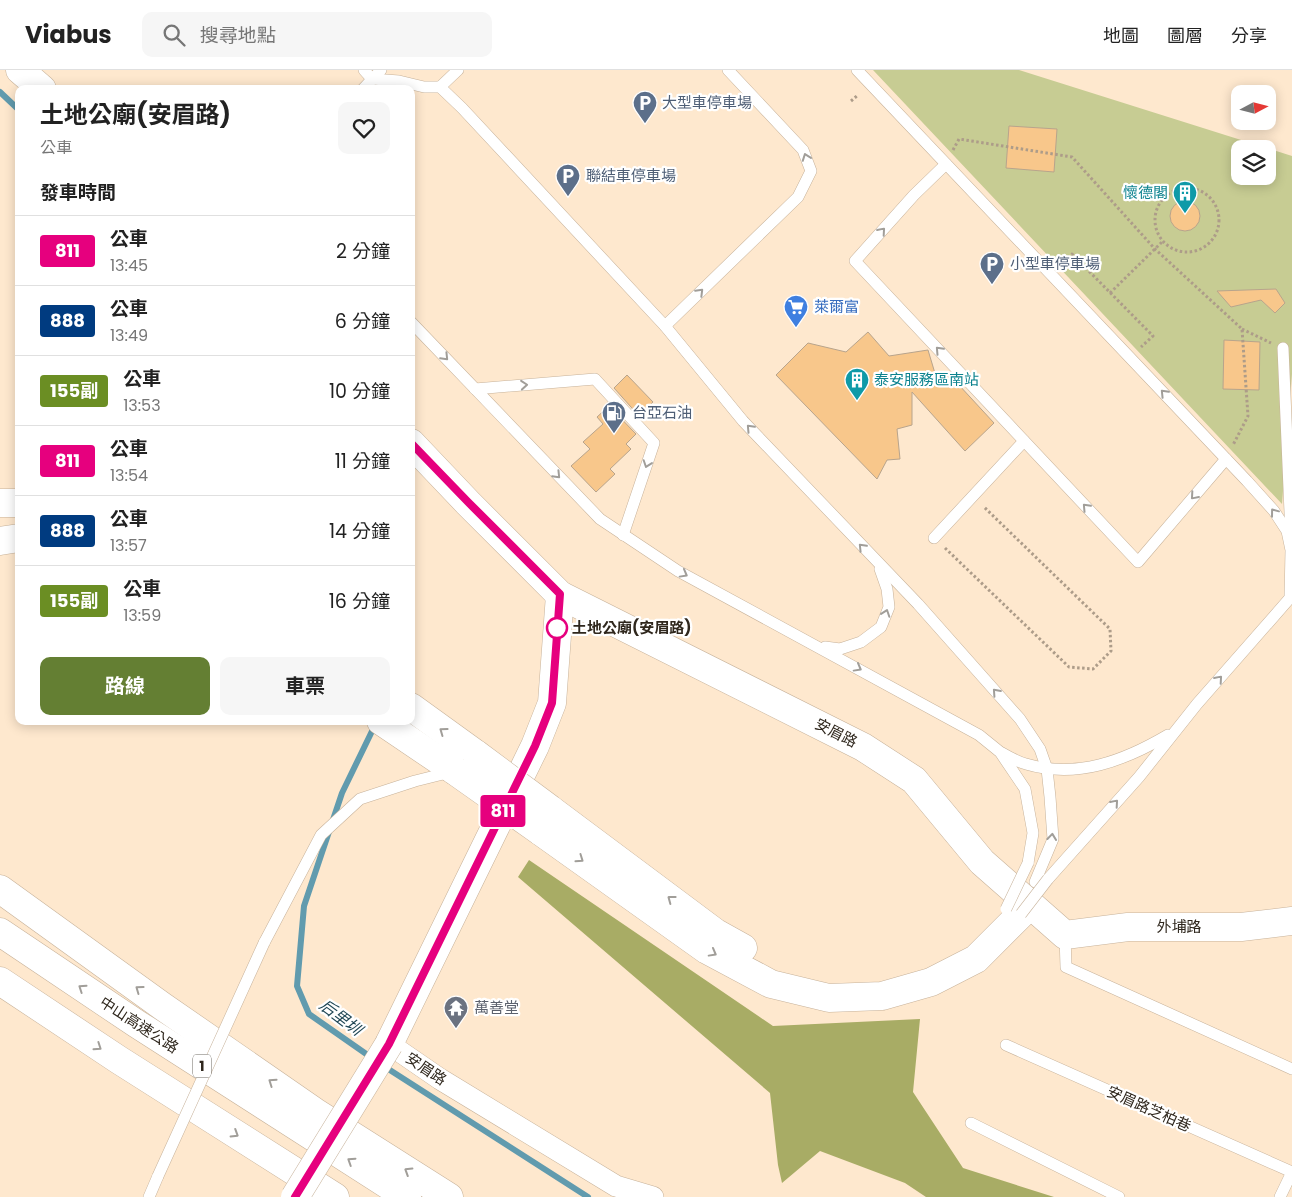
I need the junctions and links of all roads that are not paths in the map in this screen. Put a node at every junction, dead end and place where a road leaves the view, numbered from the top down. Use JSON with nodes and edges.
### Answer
{"nodes":[{"id":1,"x":20,"y":70,"type":"edge"},
{"id":2,"x":364,"y":70,"type":"edge"},
{"id":3,"x":381,"y":70,"type":"edge"},
{"id":4,"x":458,"y":70,"type":"edge"},
{"id":5,"x":728,"y":70,"type":"edge"},
{"id":6,"x":856,"y":70,"type":"edge"},
{"id":7,"x":372,"y":79,"type":"junction"},
{"id":8,"x":37,"y":85,"type":"edge"},
{"id":9,"x":367,"y":85,"type":"edge"},
{"id":10,"x":440,"y":87,"type":"junction"},
{"id":11,"x":946,"y":164,"type":"junction"},
{"id":12,"x":415,"y":326,"type":"edge"},
{"id":13,"x":666,"y":326,"type":"junction"},
{"id":14,"x":1283,"y":348,"type":"road end"},
{"id":15,"x":475,"y":389,"type":"junction"},
{"id":16,"x":1024,"y":441,"type":"junction"},
{"id":17,"x":415,"y":447,"type":"edge"},
{"id":18,"x":1226,"y":459,"type":"junction"},
{"id":19,"x":0,"y":503,"type":"edge"},
{"id":20,"x":15,"y":503,"type":"edge"},
{"id":21,"x":622,"y":534,"type":"junction"},
{"id":22,"x":934,"y":538,"type":"road end"},
{"id":23,"x":15,"y":539,"type":"edge"},
{"id":24,"x":0,"y":541,"type":"edge"},
{"id":25,"x":1291,"y":550,"type":"edge"},
{"id":26,"x":876,"y":562,"type":"junction"},
{"id":27,"x":560,"y":594,"type":"junction"},
{"id":28,"x":818,"y":646,"type":"junction"},
{"id":29,"x":415,"y":711,"type":"edge"},
{"id":30,"x":387,"y":726,"type":"edge"},
{"id":31,"x":1175,"y":731,"type":"junction"},
{"id":32,"x":1000,"y":752,"type":"junction"},
{"id":33,"x":465,"y":763,"type":"junction"},
{"id":34,"x":1047,"y":769,"type":"junction"},
{"id":35,"x":0,"y":889,"type":"edge"},
{"id":36,"x":1013,"y":911,"type":"junction"},
{"id":37,"x":1292,"y":921,"type":"edge"},
{"id":38,"x":0,"y":932,"type":"edge"},
{"id":39,"x":1065,"y":935,"type":"junction"},
{"id":40,"x":0,"y":981,"type":"edge"},
{"id":41,"x":389,"y":1044,"type":"junction"},
{"id":42,"x":1006,"y":1045,"type":"dead end"},
{"id":43,"x":1292,"y":1069,"type":"edge"},
{"id":44,"x":971,"y":1123,"type":"dead end"},
{"id":45,"x":1292,"y":1172,"type":"edge"},
{"id":46,"x":149,"y":1197,"type":"edge"},
{"id":47,"x":295,"y":1197,"type":"edge"},
{"id":48,"x":334,"y":1197,"type":"edge"},
{"id":49,"x":407,"y":1197,"type":"edge"},
{"id":50,"x":449,"y":1197,"type":"edge"},
{"id":51,"x":653,"y":1197,"type":"edge"},
{"id":52,"x":1119,"y":1197,"type":"edge"},
{"id":53,"x":1280,"y":1197,"type":"edge"}],
"edges":[{"from":1,"to":8,"type":"main road"},
{"from":2,"to":7,"type":"lane"},
{"from":3,"to":7,"type":"lane"},
{"from":4,"to":10,"type":"lane"},
{"from":13,"to":5,"type":"lane","one_way":true},
{"from":6,"to":11,"type":"lane"},
{"from":7,"to":9,"type":"lane"},
{"from":7,"to":10,"type":"lane"},
{"from":10,"to":13,"type":"lane"},
{"from":16,"to":11,"type":"lane","one_way":true},
{"from":18,"to":11,"type":"lane","one_way":true},
{"from":12,"to":15,"type":"lane","one_way":true},
{"from":26,"to":13,"type":"lane","one_way":true},
{"from":14,"to":25,"type":"lane"},
{"from":15,"to":21,"type":"lane","one_way":true},
{"from":15,"to":21,"type":"lane","one_way":true},
{"from":18,"to":16,"type":"lane","one_way":true},
{"from":16,"to":22,"type":"lane"},
{"from":17,"to":27,"type":"main road","name":"安眉路"},
{"from":25,"to":18,"type":"lane","one_way":true},
{"from":19,"to":20,"type":"main road"},
{"from":21,"to":28,"type":"lane","one_way":true},
{"from":23,"to":24,"type":"main road"},
{"from":31,"to":25,"type":"lane","one_way":true},
{"from":28,"to":26,"type":"lane","one_way":true},
{"from":34,"to":26,"type":"lane","one_way":true},
{"from":27,"to":39,"type":"main road","name":"安眉路"},
{"from":27,"to":41,"type":"main road","name":"安眉路"},
{"from":28,"to":32,"type":"lane","one_way":true},
{"from":33,"to":29,"type":"main road","one_way":true},
{"from":30,"to":33,"type":"main road"},
{"from":31,"to":34,"type":"lane"},
{"from":36,"to":31,"type":"lane","one_way":true,"bridge":true},
{"from":32,"to":34,"type":"lane"},
{"from":32,"to":36,"type":"lane","bridge":true},
{"from":33,"to":36,"type":"main road","bridge":true},
{"from":33,"to":46,"type":"lane","bridge":true},
{"from":36,"to":34,"type":"lane","one_way":true,"bridge":true},
{"from":50,"to":35,"type":"main road","one_way":true},
{"from":37,"to":39,"type":"main road","name":"外埔路"},
{"from":49,"to":38,"type":"main road","name":"中山高速公路","number":"1","one_way":true},
{"from":39,"to":43,"type":"lane"},
{"from":40,"to":48,"type":"main road","one_way":true},
{"from":41,"to":47,"type":"main road","bridge":true},
{"from":41,"to":51,"type":"street","name":"安眉路"},
{"from":42,"to":45,"type":"lane","name":"安眉路芝柏巷"},
{"from":44,"to":52,"type":"lane"},
{"from":45,"to":53,"type":"lane","name":"安眉路芝柏巷"}]}
